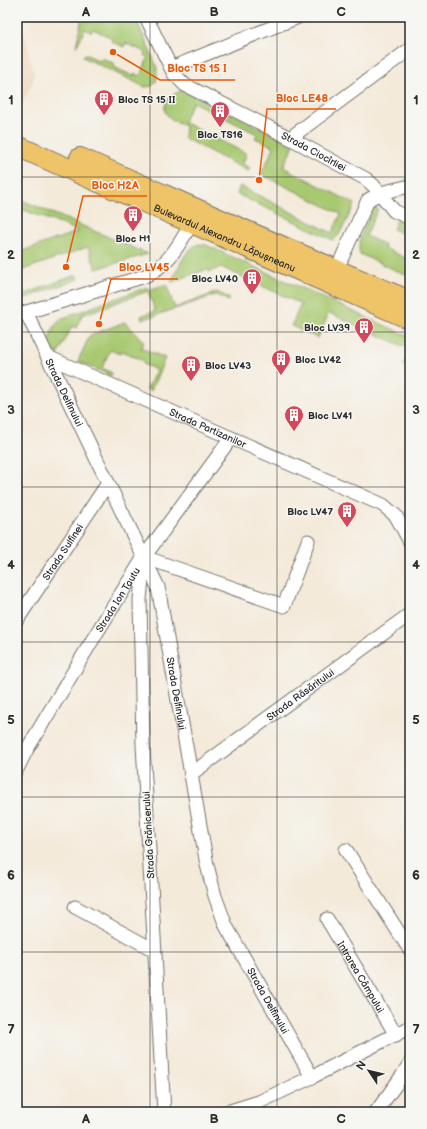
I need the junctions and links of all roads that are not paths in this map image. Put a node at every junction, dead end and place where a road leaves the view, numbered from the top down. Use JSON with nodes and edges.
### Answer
{"nodes":[{"id":1,"x":146,"y":17,"type":"edge"},
{"id":2,"x":298,"y":17,"type":"edge"},
{"id":3,"x":410,"y":49,"type":"edge"},
{"id":4,"x":171,"y":68,"type":"junction"},
{"id":5,"x":17,"y":132,"type":"edge"},
{"id":6,"x":290,"y":138,"type":"junction"},
{"id":7,"x":17,"y":146,"type":"edge"},
{"id":8,"x":410,"y":186,"type":"edge"},
{"id":9,"x":380,"y":193,"type":"junction"},
{"id":10,"x":410,"y":218,"type":"edge"},
{"id":11,"x":192,"y":223,"type":"junction"},
{"id":12,"x":336,"y":271,"type":"junction"},
{"id":13,"x":410,"y":301,"type":"edge"},
{"id":14,"x":22,"y":313,"type":"edge"},
{"id":15,"x":410,"y":318,"type":"edge"},
{"id":16,"x":48,"y":357,"type":"junction"},
{"id":17,"x":231,"y":438,"type":"junction"},
{"id":18,"x":108,"y":483,"type":"junction"},
{"id":19,"x":308,"y":541,"type":"dead end"},
{"id":20,"x":410,"y":542,"type":"edge"},
{"id":21,"x":144,"y":557,"type":"junction"},
{"id":22,"x":410,"y":614,"type":"edge"},
{"id":23,"x":17,"y":620,"type":"edge"},
{"id":24,"x":17,"y":769,"type":"edge"},
{"id":25,"x":191,"y":774,"type":"junction"},
{"id":26,"x":346,"y":850,"type":"dead end"},
{"id":27,"x":75,"y":907,"type":"dead end"},
{"id":28,"x":327,"y":919,"type":"dead end"},
{"id":29,"x":154,"y":950,"type":"junction"},
{"id":30,"x":410,"y":950,"type":"edge"},
{"id":31,"x":410,"y":1027,"type":"edge"},
{"id":32,"x":396,"y":1035,"type":"junction"},
{"id":33,"x":410,"y":1063,"type":"edge"},
{"id":34,"x":312,"y":1077,"type":"junction"},
{"id":35,"x":164,"y":1112,"type":"edge"},
{"id":36,"x":227,"y":1112,"type":"edge"},
{"id":37,"x":376,"y":1112,"type":"edge"}],
"edges":[{"from":1,"to":4,"type":"street","name":"Strada Ciocîrliei"},
{"from":2,"to":4,"type":"street"},
{"from":3,"to":6,"type":"street"},
{"from":4,"to":6,"type":"street","name":"Strada Ciocîrliei"},
{"from":5,"to":12,"type":"main road","name":"Bulevardul Alexandru Lăpușneanu"},
{"from":6,"to":9,"type":"street","name":"Strada Ciocîrliei"},
{"from":7,"to":11,"type":"main road","name":"Bulevardul Alexandru Lăpușneanu"},
{"from":8,"to":9,"type":"street"},
{"from":9,"to":10,"type":"street","name":"Strada Ciocîrliei"},
{"from":9,"to":12,"type":"street"},
{"from":11,"to":14,"type":"street"},
{"from":11,"to":15,"type":"main road","name":"Bulevardul Alexandru Lăpușneanu"},
{"from":12,"to":13,"type":"main road","name":"Bulevardul Alexandru Lăpușneanu"},
{"from":14,"to":16,"type":"street","name":"Strada Delfinului"},
{"from":16,"to":17,"type":"street","name":"Strada Partizanilor"},
{"from":16,"to":18,"type":"street","name":"Strada Delfinului"},
{"from":17,"to":20,"type":"street","name":"Strada Partizanilor"},
{"from":17,"to":21,"type":"street","name":"Strada Ion Tautu"},
{"from":18,"to":21,"type":"street","name":"Strada Delfinului"},
{"from":18,"to":23,"type":"street","name":"Strada Sulfinei"},
{"from":19,"to":21,"type":"street"},
{"from":21,"to":24,"type":"street","name":"Strada Ion Tautu"},
{"from":21,"to":25,"type":"street","name":"Strada Delfinului"},
{"from":21,"to":29,"type":"street","name":"Strada Grănicerului"},
{"from":22,"to":25,"type":"street","name":"Strada Răsăritului"},
{"from":25,"to":34,"type":"street","name":"Strada Delfinului"},
{"from":26,"to":30,"type":"street"},
{"from":27,"to":29,"type":"street"},
{"from":28,"to":32,"type":"street","name":"Intrarea Câmpului"},
{"from":29,"to":35,"type":"street","name":"Strada Grănicerului"},
{"from":31,"to":32,"type":"street"},
{"from":32,"to":34,"type":"street"},
{"from":33,"to":37,"type":"street"},
{"from":34,"to":36,"type":"street"}]}
